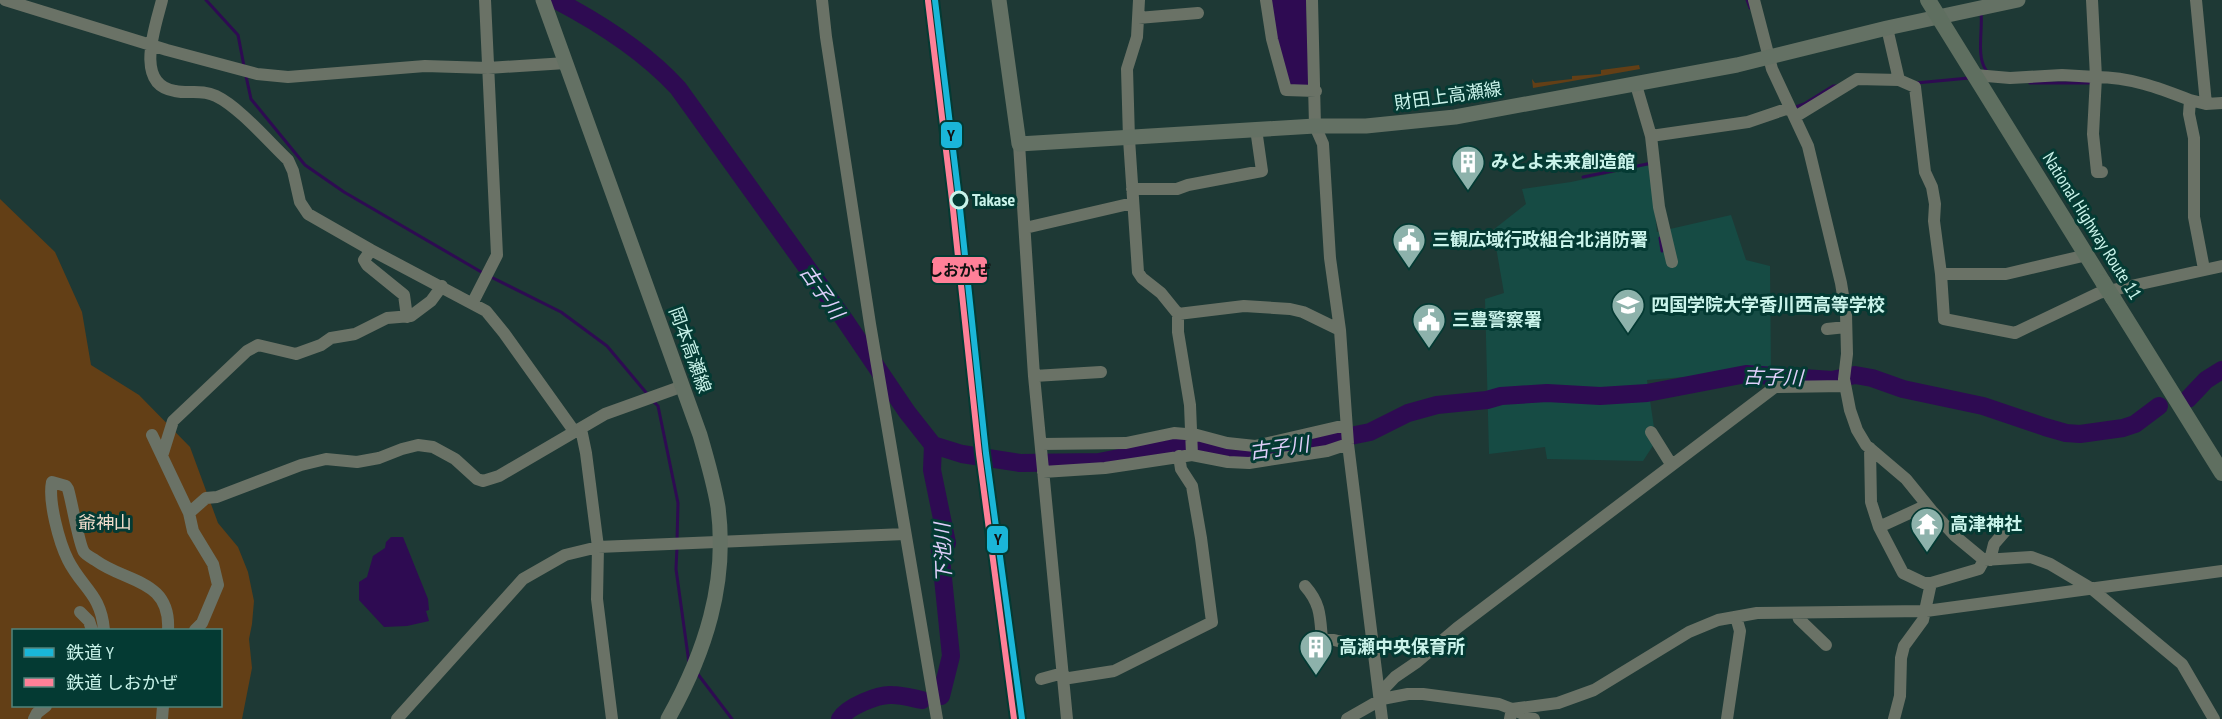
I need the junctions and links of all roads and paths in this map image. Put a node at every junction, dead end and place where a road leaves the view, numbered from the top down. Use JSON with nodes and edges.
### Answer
{"nodes":[{"id":1,"x":5,"y":0,"type":"edge"},
{"id":2,"x":162,"y":0,"type":"edge"},
{"id":3,"x":484,"y":0,"type":"edge"},
{"id":4,"x":543,"y":0,"type":"edge"},
{"id":5,"x":822,"y":0,"type":"edge"},
{"id":6,"x":999,"y":0,"type":"edge"},
{"id":7,"x":1139,"y":0,"type":"edge"},
{"id":8,"x":1266,"y":0,"type":"edge"},
{"id":9,"x":1312,"y":0,"type":"edge"},
{"id":10,"x":1754,"y":0,"type":"edge"},
{"id":11,"x":1928,"y":0,"type":"edge"},
{"id":12,"x":2018,"y":0,"type":"edge"},
{"id":13,"x":2092,"y":0,"type":"edge"},
{"id":14,"x":2196,"y":0,"type":"edge"},
{"id":15,"x":1198,"y":13,"type":"dead end"},
{"id":16,"x":1938,"y":17,"type":"junction"},
{"id":17,"x":1138,"y":18,"type":"junction"},
{"id":18,"x":1887,"y":28,"type":"junction"},
{"id":19,"x":152,"y":44,"type":"junction"},
{"id":20,"x":1770,"y":57,"type":"junction"},
{"id":21,"x":566,"y":63,"type":"junction"},
{"id":22,"x":488,"y":68,"type":"junction"},
{"id":23,"x":1975,"y":75,"type":"junction"},
{"id":24,"x":2096,"y":77,"type":"junction"},
{"id":25,"x":1899,"y":80,"type":"junction"},
{"id":26,"x":1636,"y":84,"type":"junction"},
{"id":27,"x":1316,"y":91,"type":"junction"},
{"id":28,"x":2190,"y":100,"type":"junction"},
{"id":29,"x":2222,"y":103,"type":"edge"},
{"id":30,"x":2206,"y":104,"type":"junction"},
{"id":31,"x":1792,"y":113,"type":"junction"},
{"id":32,"x":1315,"y":126,"type":"junction"},
{"id":33,"x":1256,"y":129,"type":"junction"},
{"id":34,"x":1651,"y":136,"type":"junction"},
{"id":35,"x":1128,"y":137,"type":"junction"},
{"id":36,"x":1018,"y":144,"type":"junction"},
{"id":37,"x":2102,"y":172,"type":"dead end"},
{"id":38,"x":1132,"y":189,"type":"junction"},
{"id":39,"x":1132,"y":203,"type":"junction"},
{"id":40,"x":1025,"y":228,"type":"junction"},
{"id":41,"x":371,"y":250,"type":"junction"},
{"id":42,"x":2087,"y":255,"type":"junction"},
{"id":43,"x":1672,"y":262,"type":"dead end"},
{"id":44,"x":2222,"y":266,"type":"edge"},
{"id":45,"x":2204,"y":269,"type":"junction"},
{"id":46,"x":1941,"y":274,"type":"junction"},
{"id":47,"x":442,"y":286,"type":"junction"},
{"id":48,"x":473,"y":302,"type":"junction"},
{"id":49,"x":1178,"y":314,"type":"junction"},
{"id":50,"x":407,"y":317,"type":"junction"},
{"id":51,"x":1846,"y":327,"type":"junction"},
{"id":52,"x":1827,"y":329,"type":"dead end"},
{"id":53,"x":1340,"y":330,"type":"junction"},
{"id":54,"x":1101,"y":372,"type":"dead end"},
{"id":55,"x":1034,"y":376,"type":"junction"},
{"id":56,"x":683,"y":386,"type":"junction"},
{"id":57,"x":1845,"y":386,"type":"junction"},
{"id":58,"x":1346,"y":425,"type":"junction"},
{"id":59,"x":578,"y":430,"type":"junction"},
{"id":60,"x":1651,"y":432,"type":"dead end"},
{"id":61,"x":1191,"y":434,"type":"junction"},
{"id":62,"x":152,"y":435,"type":"dead end"},
{"id":63,"x":1041,"y":444,"type":"junction"},
{"id":64,"x":1348,"y":444,"type":"junction"},
{"id":65,"x":1870,"y":448,"type":"junction"},
{"id":66,"x":1192,"y":452,"type":"junction"},
{"id":67,"x":163,"y":453,"type":"junction"},
{"id":68,"x":1179,"y":456,"type":"junction"},
{"id":69,"x":1671,"y":464,"type":"junction"},
{"id":70,"x":1043,"y":472,"type":"junction"},
{"id":71,"x":2222,"y":473,"type":"edge"},
{"id":72,"x":1927,"y":505,"type":"junction"},
{"id":73,"x":189,"y":513,"type":"junction"},
{"id":74,"x":1879,"y":527,"type":"junction"},
{"id":75,"x":2007,"y":529,"type":"dead end"},
{"id":76,"x":905,"y":534,"type":"junction"},
{"id":77,"x":719,"y":543,"type":"junction"},
{"id":78,"x":598,"y":547,"type":"junction"},
{"id":79,"x":1987,"y":560,"type":"junction"},
{"id":80,"x":2222,"y":571,"type":"edge"},
{"id":81,"x":1931,"y":583,"type":"junction"},
{"id":82,"x":1305,"y":586,"type":"dead end"},
{"id":83,"x":2092,"y":589,"type":"junction"},
{"id":84,"x":1926,"y":611,"type":"junction"},
{"id":85,"x":80,"y":612,"type":"dead end"},
{"id":86,"x":1797,"y":613,"type":"junction"},
{"id":87,"x":1736,"y":617,"type":"junction"},
{"id":88,"x":92,"y":629,"type":"edge"},
{"id":89,"x":104,"y":629,"type":"edge"},
{"id":90,"x":168,"y":629,"type":"edge"},
{"id":91,"x":196,"y":629,"type":"edge"},
{"id":92,"x":1826,"y":645,"type":"dead end"},
{"id":93,"x":1374,"y":650,"type":"junction"},
{"id":94,"x":1063,"y":676,"type":"junction"},
{"id":95,"x":1041,"y":679,"type":"dead end"},
{"id":96,"x":1380,"y":705,"type":"edge"},
{"id":97,"x":44,"y":707,"type":"edge"},
{"id":98,"x":1511,"y":714,"type":"edge"},
{"id":99,"x":34,"y":719,"type":"edge"},
{"id":100,"x":398,"y":719,"type":"edge"},
{"id":101,"x":612,"y":719,"type":"edge"},
{"id":102,"x":668,"y":719,"type":"edge"},
{"id":103,"x":937,"y":719,"type":"edge"},
{"id":104,"x":1067,"y":719,"type":"edge"},
{"id":105,"x":1347,"y":719,"type":"edge"},
{"id":106,"x":1534,"y":719,"type":"edge"},
{"id":107,"x":1726,"y":719,"type":"edge"},
{"id":108,"x":1894,"y":719,"type":"edge"},
{"id":109,"x":2214,"y":719,"type":"edge"}],
"edges":[{"from":1,"to":19,"type":"street"},
{"from":2,"to":19,"type":"street"},
{"from":3,"to":22,"type":"street"},
{"from":4,"to":21,"type":"main road","name":"岡本高瀬線"},
{"from":5,"to":76,"type":"street"},
{"from":6,"to":36,"type":"main road"},
{"from":7,"to":17,"type":"street"},
{"from":8,"to":27,"type":"street"},
{"from":9,"to":27,"type":"street"},
{"from":10,"to":20,"type":"street"},
{"from":11,"to":16,"type":"highway","name":"National Highway Route 11"},
{"from":12,"to":16,"type":"main road","name":"財田上高瀬線"},
{"from":13,"to":24,"type":"street"},
{"from":14,"to":30,"type":"street"},
{"from":15,"to":17,"type":"street"},
{"from":16,"to":18,"type":"main road","name":"財田上高瀬線"},
{"from":16,"to":23,"type":"highway","name":"National Highway Route 11"},
{"from":17,"to":35,"type":"street"},
{"from":18,"to":20,"type":"main road","name":"財田上高瀬線"},
{"from":18,"to":25,"type":"street"},
{"from":19,"to":22,"type":"street"},
{"from":19,"to":41,"type":"street"},
{"from":20,"to":26,"type":"main road","name":"財田上高瀬線"},
{"from":20,"to":31,"type":"street"},
{"from":21,"to":22,"type":"street"},
{"from":21,"to":56,"type":"main road","name":"岡本高瀬線"},
{"from":22,"to":48,"type":"street"},
{"from":23,"to":24,"type":"street"},
{"from":23,"to":42,"type":"highway","name":"National Highway Route 11"},
{"from":24,"to":28,"type":"street"},
{"from":24,"to":37,"type":"street"},
{"from":25,"to":31,"type":"street"},
{"from":25,"to":46,"type":"street"},
{"from":26,"to":32,"type":"main road","name":"財田上高瀬線"},
{"from":26,"to":34,"type":"street"},
{"from":27,"to":32,"type":"street"},
{"from":28,"to":30,"type":"street"},
{"from":28,"to":45,"type":"street"},
{"from":29,"to":30,"type":"street"},
{"from":31,"to":34,"type":"street"},
{"from":31,"to":51,"type":"street"},
{"from":32,"to":33,"type":"main road","name":"財田上高瀬線"},
{"from":32,"to":53,"type":"street"},
{"from":33,"to":35,"type":"main road","name":"財田上高瀬線"},
{"from":33,"to":38,"type":"street"},
{"from":34,"to":43,"type":"street"},
{"from":35,"to":36,"type":"main road","name":"財田上高瀬線"},
{"from":35,"to":38,"type":"street"},
{"from":36,"to":40,"type":"street"},
{"from":38,"to":39,"type":"street"},
{"from":39,"to":40,"type":"street"},
{"from":39,"to":49,"type":"street"},
{"from":40,"to":55,"type":"street"},
{"from":41,"to":47,"type":"street"},
{"from":41,"to":50,"type":"street"},
{"from":42,"to":46,"type":"street"},
{"from":42,"to":71,"type":"highway","name":"National Highway Route 11","bridge":true},
{"from":44,"to":45,"type":"street"},
{"from":45,"to":46,"type":"street"},
{"from":47,"to":48,"type":"street"},
{"from":47,"to":50,"type":"street"},
{"from":48,"to":59,"type":"street"},
{"from":49,"to":53,"type":"street"},
{"from":49,"to":61,"type":"street"},
{"from":50,"to":67,"type":"street"},
{"from":51,"to":52,"type":"street"},
{"from":51,"to":57,"type":"street"},
{"from":53,"to":58,"type":"street"},
{"from":54,"to":55,"type":"street"},
{"from":55,"to":63,"type":"street"},
{"from":56,"to":59,"type":"street"},
{"from":56,"to":77,"type":"main road","name":"岡本高瀬線"},
{"from":57,"to":65,"type":"street"},
{"from":57,"to":69,"type":"street"},
{"from":58,"to":61,"type":"street"},
{"from":58,"to":64,"type":"street"},
{"from":59,"to":73,"type":"street"},
{"from":59,"to":78,"type":"street"},
{"from":60,"to":69,"type":"street"},
{"from":61,"to":63,"type":"street"},
{"from":61,"to":66,"type":"street"},
{"from":62,"to":67,"type":"street"},
{"from":63,"to":70,"type":"street"},
{"from":64,"to":66,"type":"street"},
{"from":64,"to":93,"type":"street"},
{"from":65,"to":72,"type":"street"},
{"from":65,"to":74,"type":"street"},
{"from":66,"to":68,"type":"street"},
{"from":67,"to":73,"type":"street"},
{"from":68,"to":70,"type":"street"},
{"from":68,"to":94,"type":"street"},
{"from":69,"to":96,"type":"street"},
{"from":70,"to":94,"type":"street"},
{"from":72,"to":74,"type":"street"},
{"from":72,"to":79,"type":"street"},
{"from":73,"to":91,"type":"street"},
{"from":74,"to":81,"type":"street"},
{"from":75,"to":79,"type":"street"},
{"from":76,"to":77,"type":"street"},
{"from":76,"to":103,"type":"street"},
{"from":77,"to":78,"type":"street"},
{"from":77,"to":102,"type":"main road","name":"岡本高瀬線"},
{"from":78,"to":100,"type":"street"},
{"from":78,"to":101,"type":"street"},
{"from":79,"to":81,"type":"street"},
{"from":79,"to":83,"type":"street"},
{"from":80,"to":83,"type":"street"},
{"from":81,"to":84,"type":"street"},
{"from":82,"to":93,"type":"street"},
{"from":83,"to":84,"type":"street"},
{"from":83,"to":109,"type":"street"},
{"from":84,"to":86,"type":"street"},
{"from":84,"to":108,"type":"street"},
{"from":85,"to":88,"type":"street"},
{"from":86,"to":87,"type":"street"},
{"from":86,"to":92,"type":"street"},
{"from":87,"to":98,"type":"street"},
{"from":87,"to":107,"type":"street"},
{"from":89,"to":90,"type":"street"},
{"from":93,"to":96,"type":"street"},
{"from":94,"to":95,"type":"street"},
{"from":94,"to":104,"type":"street"},
{"from":96,"to":98,"type":"street"},
{"from":96,"to":105,"type":"street"},
{"from":97,"to":99,"type":"street"},
{"from":98,"to":106,"type":"street"}]}
